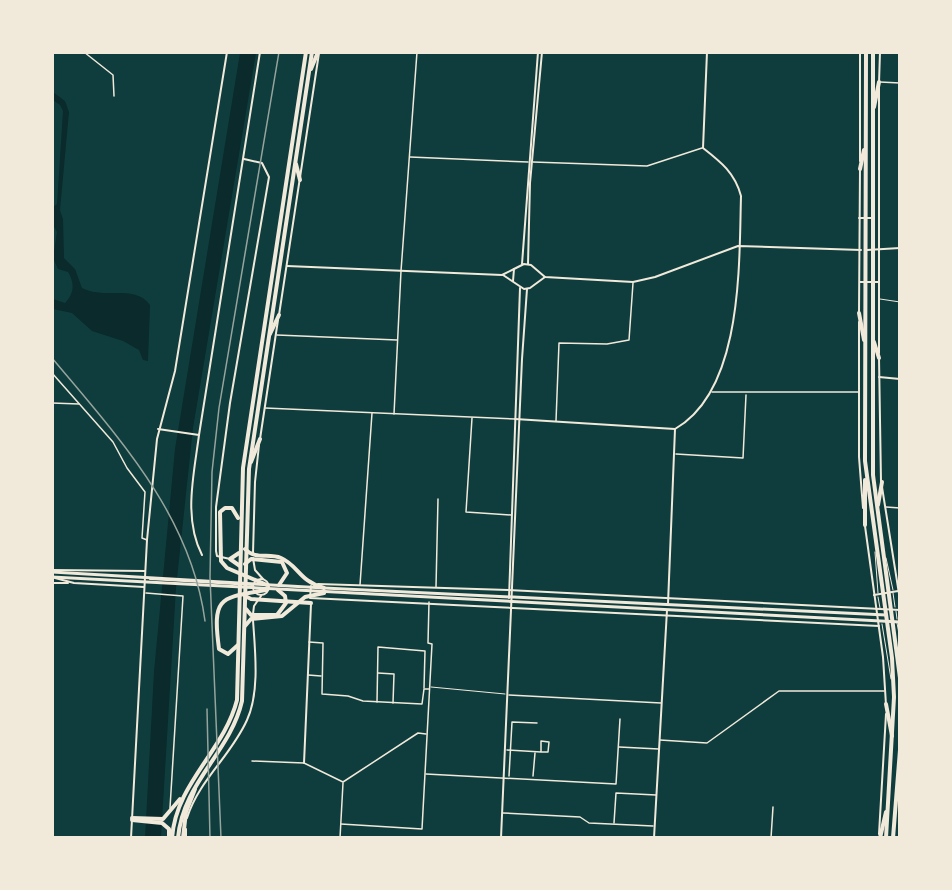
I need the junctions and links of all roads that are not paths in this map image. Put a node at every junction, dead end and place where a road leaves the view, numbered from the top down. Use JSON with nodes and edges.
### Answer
{"nodes":[{"id":1,"x":84,"y":52,"type":"edge"},
{"id":2,"x":227,"y":52,"type":"edge"},
{"id":3,"x":260,"y":52,"type":"edge"},
{"id":4,"x":306,"y":52,"type":"edge"},
{"id":5,"x":312,"y":52,"type":"edge"},
{"id":6,"x":319,"y":52,"type":"edge"},
{"id":7,"x":417,"y":52,"type":"edge"},
{"id":8,"x":540,"y":52,"type":"edge"},
{"id":9,"x":707,"y":52,"type":"edge"},
{"id":10,"x":860,"y":52,"type":"edge"},
{"id":11,"x":866,"y":52,"type":"edge"},
{"id":12,"x":873,"y":52,"type":"edge"},
{"id":13,"x":880,"y":52,"type":"edge"},
{"id":14,"x":308,"y":75,"type":"junction"},
{"id":15,"x":879,"y":82,"type":"junction"},
{"id":16,"x":900,"y":83,"type":"edge"},
{"id":17,"x":114,"y":96,"type":"dead end"},
{"id":18,"x":872,"y":117,"type":"junction"},
{"id":19,"x":866,"y":140,"type":"junction"},
{"id":20,"x":703,"y":148,"type":"junction"},
{"id":21,"x":409,"y":157,"type":"junction"},
{"id":22,"x":244,"y":159,"type":"junction"},
{"id":23,"x":295,"y":161,"type":"junction"},
{"id":24,"x":530,"y":162,"type":"junction"},
{"id":25,"x":860,"y":169,"type":"junction"},
{"id":26,"x":300,"y":180,"type":"junction"},
{"id":27,"x":859,"y":218,"type":"junction"},
{"id":28,"x":879,"y":218,"type":"junction"},
{"id":29,"x":860,"y":242,"type":"junction"},
{"id":30,"x":879,"y":242,"type":"junction"},
{"id":31,"x":738,"y":246,"type":"junction"},
{"id":32,"x":900,"y":248,"type":"edge"},
{"id":33,"x":879,"y":249,"type":"junction"},
{"id":34,"x":860,"y":250,"type":"junction"},
{"id":35,"x":860,"y":257,"type":"junction"},
{"id":36,"x":879,"y":257,"type":"junction"},
{"id":37,"x":522,"y":264,"type":"junction"},
{"id":38,"x":528,"y":264,"type":"junction"},
{"id":39,"x":287,"y":266,"type":"junction"},
{"id":40,"x":514,"y":269,"type":"junction"},
{"id":41,"x":401,"y":271,"type":"junction"},
{"id":42,"x":537,"y":272,"type":"junction"},
{"id":43,"x":502,"y":275,"type":"junction"},
{"id":44,"x":545,"y":277,"type":"junction"},
{"id":45,"x":513,"y":280,"type":"junction"},
{"id":46,"x":536,"y":281,"type":"junction"},
{"id":47,"x":633,"y":282,"type":"junction"},
{"id":48,"x":859,"y":282,"type":"junction"},
{"id":49,"x":879,"y":282,"type":"junction"},
{"id":50,"x":520,"y":288,"type":"junction"},
{"id":51,"x":527,"y":289,"type":"junction"},
{"id":52,"x":878,"y":299,"type":"junction"},
{"id":53,"x":900,"y":302,"type":"edge"},
{"id":54,"x":859,"y":313,"type":"junction"},
{"id":55,"x":279,"y":315,"type":"junction"},
{"id":56,"x":276,"y":335,"type":"junction"},
{"id":57,"x":872,"y":336,"type":"junction"},
{"id":58,"x":267,"y":340,"type":"junction"},
{"id":59,"x":398,"y":340,"type":"junction"},
{"id":60,"x":866,"y":350,"type":"junction"},
{"id":61,"x":879,"y":358,"type":"junction"},
{"id":62,"x":52,"y":373,"type":"edge"},
{"id":63,"x":879,"y":377,"type":"junction"},
{"id":64,"x":900,"y":379,"type":"edge"},
{"id":65,"x":712,"y":392,"type":"junction"},
{"id":66,"x":858,"y":392,"type":"junction"},
{"id":67,"x":746,"y":394,"type":"junction"},
{"id":68,"x":52,"y":403,"type":"edge"},
{"id":69,"x":80,"y":404,"type":"junction"},
{"id":70,"x":264,"y":408,"type":"junction"},
{"id":71,"x":372,"y":413,"type":"junction"},
{"id":72,"x":394,"y":414,"type":"junction"},
{"id":73,"x":472,"y":417,"type":"junction"},
{"id":74,"x":517,"y":420,"type":"junction"},
{"id":75,"x":556,"y":422,"type":"junction"},
{"id":76,"x":158,"y":429,"type":"junction"},
{"id":77,"x":675,"y":429,"type":"junction"},
{"id":78,"x":199,"y":435,"type":"junction"},
{"id":79,"x":260,"y":439,"type":"junction"},
{"id":80,"x":675,"y":454,"type":"junction"},
{"id":81,"x":866,"y":462,"type":"junction"},
{"id":82,"x":249,"y":469,"type":"junction"},
{"id":83,"x":882,"y":482,"type":"junction"},
{"id":84,"x":438,"y":499,"type":"dead end"},
{"id":85,"x":885,"y":507,"type":"junction"},
{"id":86,"x":900,"y":508,"type":"edge"},
{"id":87,"x":877,"y":511,"type":"junction"},
{"id":88,"x":511,"y":515,"type":"junction"},
{"id":89,"x":240,"y":525,"type":"junction"},
{"id":90,"x":865,"y":525,"type":"junction"},
{"id":91,"x":878,"y":538,"type":"junction"},
{"id":92,"x":147,"y":540,"type":"junction"},
{"id":93,"x":245,"y":549,"type":"junction"},
{"id":94,"x":240,"y":553,"type":"junction"},
{"id":95,"x":202,"y":555,"type":"dead end"},
{"id":96,"x":892,"y":555,"type":"junction"},
{"id":97,"x":900,"y":556,"type":"edge"},
{"id":98,"x":250,"y":557,"type":"junction"},
{"id":99,"x":230,"y":559,"type":"junction"},
{"id":100,"x":245,"y":564,"type":"junction"},
{"id":101,"x":240,"y":566,"type":"junction"},
{"id":102,"x":52,"y":570,"type":"edge"},
{"id":103,"x":133,"y":571,"type":"junction"},
{"id":104,"x":145,"y":571,"type":"junction"},
{"id":105,"x":242,"y":576,"type":"junction"},
{"id":106,"x":116,"y":577,"type":"junction"},
{"id":107,"x":52,"y":578,"type":"edge"},
{"id":108,"x":144,"y":579,"type":"junction"},
{"id":109,"x":263,"y":579,"type":"junction"},
{"id":110,"x":52,"y":583,"type":"edge"},
{"id":111,"x":74,"y":583,"type":"junction"},
{"id":112,"x":132,"y":586,"type":"junction"},
{"id":113,"x":252,"y":586,"type":"junction"},
{"id":114,"x":360,"y":586,"type":"junction"},
{"id":115,"x":144,"y":587,"type":"junction"},
{"id":116,"x":269,"y":587,"type":"junction"},
{"id":117,"x":421,"y":587,"type":"junction"},
{"id":118,"x":278,"y":588,"type":"junction"},
{"id":119,"x":436,"y":588,"type":"junction"},
{"id":120,"x":311,"y":590,"type":"junction"},
{"id":121,"x":324,"y":590,"type":"junction"},
{"id":122,"x":411,"y":590,"type":"junction"},
{"id":123,"x":510,"y":590,"type":"junction"},
{"id":124,"x":898,"y":591,"type":"junction"},
{"id":125,"x":144,"y":592,"type":"junction"},
{"id":126,"x":243,"y":593,"type":"junction"},
{"id":127,"x":509,"y":595,"type":"junction"},
{"id":128,"x":874,"y":595,"type":"junction"},
{"id":129,"x":261,"y":596,"type":"junction"},
{"id":130,"x":668,"y":598,"type":"junction"},
{"id":131,"x":251,"y":599,"type":"junction"},
{"id":132,"x":511,"y":600,"type":"junction"},
{"id":133,"x":900,"y":600,"type":"edge"},
{"id":134,"x":311,"y":601,"type":"junction"},
{"id":135,"x":429,"y":602,"type":"junction"},
{"id":136,"x":245,"y":604,"type":"junction"},
{"id":137,"x":668,"y":604,"type":"junction"},
{"id":138,"x":512,"y":606,"type":"junction"},
{"id":139,"x":667,"y":609,"type":"junction"},
{"id":140,"x":876,"y":609,"type":"junction"},
{"id":141,"x":900,"y":610,"type":"edge"},
{"id":142,"x":764,"y":614,"type":"junction"},
{"id":143,"x":667,"y":615,"type":"junction"},
{"id":144,"x":877,"y":615,"type":"junction"},
{"id":145,"x":900,"y":616,"type":"edge"},
{"id":146,"x":251,"y":617,"type":"junction"},
{"id":147,"x":768,"y":620,"type":"junction"},
{"id":148,"x":878,"y":621,"type":"junction"},
{"id":149,"x":900,"y":622,"type":"edge"},
{"id":150,"x":879,"y":626,"type":"junction"},
{"id":151,"x":244,"y":630,"type":"junction"},
{"id":152,"x":900,"y":640,"type":"edge"},
{"id":153,"x":309,"y":642,"type":"junction"},
{"id":154,"x":238,"y":644,"type":"junction"},
{"id":155,"x":881,"y":645,"type":"junction"},
{"id":156,"x":377,"y":672,"type":"junction"},
{"id":157,"x":308,"y":675,"type":"junction"},
{"id":158,"x":322,"y":676,"type":"junction"},
{"id":159,"x":900,"y":678,"type":"edge"},
{"id":160,"x":424,"y":688,"type":"junction"},
{"id":161,"x":429,"y":688,"type":"junction"},
{"id":162,"x":886,"y":692,"type":"junction"},
{"id":163,"x":509,"y":695,"type":"junction"},
{"id":164,"x":377,"y":702,"type":"junction"},
{"id":165,"x":393,"y":703,"type":"junction"},
{"id":166,"x":661,"y":703,"type":"junction"},
{"id":167,"x":886,"y":705,"type":"junction"},
{"id":168,"x":620,"y":719,"type":"dead end"},
{"id":169,"x":537,"y":723,"type":"dead end"},
{"id":170,"x":427,"y":734,"type":"junction"},
{"id":171,"x":659,"y":740,"type":"junction"},
{"id":172,"x":893,"y":746,"type":"junction"},
{"id":173,"x":618,"y":747,"type":"junction"},
{"id":174,"x":658,"y":749,"type":"junction"},
{"id":175,"x":506,"y":750,"type":"junction"},
{"id":176,"x":511,"y":750,"type":"junction"},
{"id":177,"x":900,"y":750,"type":"edge"},
{"id":178,"x":535,"y":752,"type":"junction"},
{"id":179,"x":541,"y":752,"type":"dead end"},
{"id":180,"x":252,"y":761,"type":"dead end"},
{"id":181,"x":304,"y":763,"type":"junction"},
{"id":182,"x":425,"y":774,"type":"junction"},
{"id":183,"x":509,"y":776,"type":"dead end"},
{"id":184,"x":533,"y":776,"type":"dead end"},
{"id":185,"x":505,"y":778,"type":"junction"},
{"id":186,"x":199,"y":780,"type":"junction"},
{"id":187,"x":343,"y":782,"type":"junction"},
{"id":188,"x":656,"y":795,"type":"junction"},
{"id":189,"x":183,"y":796,"type":"junction"},
{"id":190,"x":890,"y":800,"type":"junction"},
{"id":191,"x":773,"y":807,"type":"dead end"},
{"id":192,"x":502,"y":813,"type":"junction"},
{"id":193,"x":168,"y":816,"type":"junction"},
{"id":194,"x":132,"y":819,"type":"junction"},
{"id":195,"x":141,"y":820,"type":"junction"},
{"id":196,"x":341,"y":824,"type":"junction"},
{"id":197,"x":614,"y":824,"type":"junction"},
{"id":198,"x":654,"y":826,"type":"junction"},
{"id":199,"x":900,"y":826,"type":"edge"},
{"id":200,"x":131,"y":837,"type":"edge"},
{"id":201,"x":171,"y":837,"type":"edge"},
{"id":202,"x":178,"y":837,"type":"edge"},
{"id":203,"x":184,"y":837,"type":"edge"},
{"id":204,"x":340,"y":837,"type":"edge"},
{"id":205,"x":501,"y":837,"type":"edge"},
{"id":206,"x":654,"y":837,"type":"edge"},
{"id":207,"x":771,"y":837,"type":"edge"},
{"id":208,"x":880,"y":837,"type":"edge"},
{"id":209,"x":886,"y":837,"type":"edge"},
{"id":210,"x":893,"y":837,"type":"edge"},
{"id":211,"x":899,"y":837,"type":"edge"}],
"edges":[{"from":1,"to":17,"type":"street"},
{"from":2,"to":76,"type":"street"},
{"from":3,"to":22,"type":"street"},
{"from":4,"to":89,"type":"highway"},
{"from":5,"to":14,"type":"highway"},
{"from":6,"to":14,"type":"highway"},
{"from":6,"to":26,"type":"street"},
{"from":7,"to":21,"type":"street"},
{"from":8,"to":24,"type":"street"},
{"from":9,"to":20,"type":"street"},
{"from":10,"to":25,"type":"street"},
{"from":11,"to":19,"type":"highway"},
{"from":12,"to":18,"type":"highway"},
{"from":13,"to":15,"type":"street"},
{"from":14,"to":23,"type":"highway"},
{"from":15,"to":16,"type":"street"},
{"from":15,"to":18,"type":"highway"},
{"from":15,"to":28,"type":"street"},
{"from":18,"to":57,"type":"highway"},
{"from":19,"to":25,"type":"highway"},
{"from":19,"to":60,"type":"highway"},
{"from":20,"to":24,"type":"street"},
{"from":20,"to":31,"type":"street"},
{"from":21,"to":24,"type":"street"},
{"from":21,"to":41,"type":"street"},
{"from":22,"to":78,"type":"street"},
{"from":22,"to":99,"type":"street"},
{"from":23,"to":26,"type":"highway"},
{"from":23,"to":58,"type":"highway"},
{"from":24,"to":37,"type":"street"},
{"from":24,"to":38,"type":"street"},
{"from":25,"to":27,"type":"street"},
{"from":26,"to":39,"type":"street"},
{"from":27,"to":28,"type":"street"},
{"from":27,"to":29,"type":"street"},
{"from":28,"to":30,"type":"street"},
{"from":29,"to":30,"type":"street"},
{"from":29,"to":34,"type":"street"},
{"from":30,"to":33,"type":"street"},
{"from":31,"to":34,"type":"street"},
{"from":31,"to":47,"type":"street"},
{"from":31,"to":65,"type":"street"},
{"from":32,"to":33,"type":"street"},
{"from":33,"to":34,"type":"street"},
{"from":33,"to":36,"type":"street"},
{"from":34,"to":35,"type":"street"},
{"from":35,"to":36,"type":"street"},
{"from":35,"to":48,"type":"street"},
{"from":36,"to":49,"type":"street"},
{"from":37,"to":38,"type":"street"},
{"from":37,"to":40,"type":"street"},
{"from":38,"to":42,"type":"street"},
{"from":39,"to":41,"type":"street"},
{"from":39,"to":55,"type":"street"},
{"from":40,"to":43,"type":"street"},
{"from":40,"to":45,"type":"street"},
{"from":41,"to":43,"type":"street"},
{"from":41,"to":59,"type":"street"},
{"from":42,"to":44,"type":"street"},
{"from":42,"to":46,"type":"street"},
{"from":43,"to":45,"type":"street"},
{"from":44,"to":46,"type":"street"},
{"from":44,"to":47,"type":"street"},
{"from":45,"to":50,"type":"street"},
{"from":46,"to":51,"type":"street"},
{"from":47,"to":75,"type":"street"},
{"from":48,"to":49,"type":"street"},
{"from":48,"to":54,"type":"street"},
{"from":49,"to":52,"type":"street"},
{"from":50,"to":51,"type":"street"},
{"from":50,"to":74,"type":"street"},
{"from":51,"to":74,"type":"street"},
{"from":52,"to":53,"type":"lane"},
{"from":52,"to":61,"type":"street"},
{"from":54,"to":60,"type":"highway"},
{"from":54,"to":66,"type":"street"},
{"from":55,"to":56,"type":"street"},
{"from":55,"to":58,"type":"highway"},
{"from":56,"to":59,"type":"street"},
{"from":56,"to":70,"type":"street"},
{"from":57,"to":61,"type":"highway"},
{"from":57,"to":87,"type":"highway"},
{"from":58,"to":82,"type":"highway"},
{"from":59,"to":72,"type":"street"},
{"from":60,"to":81,"type":"highway"},
{"from":61,"to":63,"type":"street"},
{"from":62,"to":69,"type":"street"},
{"from":63,"to":64,"type":"street"},
{"from":63,"to":83,"type":"street"},
{"from":65,"to":67,"type":"street"},
{"from":65,"to":77,"type":"street"},
{"from":66,"to":67,"type":"street"},
{"from":66,"to":90,"type":"street"},
{"from":67,"to":80,"type":"street"},
{"from":68,"to":69,"type":"street"},
{"from":69,"to":92,"type":"street"},
{"from":70,"to":71,"type":"street"},
{"from":70,"to":79,"type":"street"},
{"from":71,"to":72,"type":"street"},
{"from":71,"to":114,"type":"street"},
{"from":72,"to":73,"type":"street"},
{"from":73,"to":74,"type":"street"},
{"from":73,"to":88,"type":"street"},
{"from":74,"to":75,"type":"street"},
{"from":74,"to":88,"type":"street"},
{"from":74,"to":123,"type":"street"},
{"from":75,"to":77,"type":"street"},
{"from":76,"to":78,"type":"street"},
{"from":76,"to":92,"type":"street"},
{"from":77,"to":80,"type":"street"},
{"from":78,"to":95,"type":"street"},
{"from":79,"to":82,"type":"highway"},
{"from":79,"to":109,"type":"street"},
{"from":80,"to":130,"type":"street"},
{"from":81,"to":90,"type":"highway"},
{"from":81,"to":91,"type":"highway"},
{"from":82,"to":93,"type":"highway"},
{"from":83,"to":85,"type":"street"},
{"from":83,"to":87,"type":"highway"},
{"from":84,"to":119,"type":"street"},
{"from":85,"to":86,"type":"street"},
{"from":85,"to":96,"type":"street"},
{"from":87,"to":91,"type":"highway"},
{"from":88,"to":123,"type":"street"},
{"from":89,"to":94,"type":"highway"},
{"from":89,"to":116,"type":"highway"},
{"from":90,"to":128,"type":"street"},
{"from":91,"to":152,"type":"lane"},
{"from":91,"to":159,"type":"highway"},
{"from":91,"to":172,"type":"highway"},
{"from":92,"to":104,"type":"street"},
{"from":93,"to":98,"type":"highway"},
{"from":93,"to":100,"type":"highway"},
{"from":94,"to":99,"type":"highway"},
{"from":94,"to":101,"type":"highway"},
{"from":96,"to":97,"type":"street"},
{"from":96,"to":124,"type":"street"},
{"from":98,"to":100,"type":"highway"},
{"from":98,"to":118,"type":"highway"},
{"from":98,"to":121,"type":"highway"},
{"from":99,"to":101,"type":"highway"},
{"from":100,"to":105,"type":"highway"},
{"from":101,"to":105,"type":"highway"},
{"from":102,"to":103,"type":"street"},
{"from":102,"to":106,"type":"main road"},
{"from":103,"to":104,"type":"street"},
{"from":103,"to":112,"type":"street"},
{"from":104,"to":108,"type":"street"},
{"from":105,"to":126,"type":"highway"},
{"from":106,"to":107,"type":"main road"},
{"from":106,"to":116,"type":"main road"},
{"from":107,"to":111,"type":"street"},
{"from":108,"to":113,"type":"street"},
{"from":108,"to":115,"type":"street"},
{"from":109,"to":113,"type":"street"},
{"from":109,"to":116,"type":"street"},
{"from":110,"to":111,"type":"street"},
{"from":111,"to":112,"type":"street"},
{"from":112,"to":115,"type":"street"},
{"from":113,"to":129,"type":"street"},
{"from":114,"to":117,"type":"street"},
{"from":114,"to":120,"type":"street"},
{"from":115,"to":125,"type":"street"},
{"from":116,"to":118,"type":"main road"},
{"from":116,"to":120,"type":"street"},
{"from":116,"to":129,"type":"street"},
{"from":116,"to":154,"type":"highway"},
{"from":117,"to":119,"type":"street"},
{"from":117,"to":122,"type":"main road"},
{"from":118,"to":121,"type":"main road"},
{"from":118,"to":146,"type":"highway"},
{"from":119,"to":123,"type":"street"},
{"from":120,"to":134,"type":"street"},
{"from":121,"to":122,"type":"main road"},
{"from":121,"to":132,"type":"main road"},
{"from":121,"to":146,"type":"highway"},
{"from":122,"to":127,"type":"main road"},
{"from":123,"to":127,"type":"street"},
{"from":123,"to":130,"type":"street"},
{"from":124,"to":128,"type":"street"},
{"from":124,"to":133,"type":"street"},
{"from":125,"to":193,"type":"street"},
{"from":125,"to":194,"type":"street"},
{"from":126,"to":131,"type":"highway"},
{"from":126,"to":136,"type":"highway"},
{"from":126,"to":154,"type":"highway"},
{"from":127,"to":132,"type":"street"},
{"from":127,"to":137,"type":"main road"},
{"from":128,"to":140,"type":"street"},
{"from":129,"to":203,"type":"street"},
{"from":130,"to":137,"type":"street"},
{"from":130,"to":140,"type":"street"},
{"from":131,"to":134,"type":"highway"},
{"from":131,"to":136,"type":"highway"},
{"from":132,"to":138,"type":"street"},
{"from":132,"to":139,"type":"main road"},
{"from":134,"to":135,"type":"street"},
{"from":134,"to":153,"type":"street"},
{"from":135,"to":138,"type":"street"},
{"from":135,"to":161,"type":"street"},
{"from":136,"to":146,"type":"highway"},
{"from":136,"to":151,"type":"highway"},
{"from":137,"to":144,"type":"main road"},
{"from":138,"to":143,"type":"street"},
{"from":138,"to":163,"type":"street"},
{"from":139,"to":142,"type":"main road"},
{"from":139,"to":143,"type":"street"},
{"from":140,"to":141,"type":"street"},
{"from":140,"to":144,"type":"street"},
{"from":142,"to":147,"type":"street"},
{"from":142,"to":148,"type":"main road"},
{"from":143,"to":147,"type":"street"},
{"from":143,"to":166,"type":"street"},
{"from":144,"to":145,"type":"main road"},
{"from":144,"to":148,"type":"street"},
{"from":146,"to":151,"type":"highway"},
{"from":147,"to":150,"type":"street"},
{"from":148,"to":149,"type":"main road"},
{"from":148,"to":150,"type":"street"},
{"from":150,"to":155,"type":"street"},
{"from":151,"to":186,"type":"highway"},
{"from":152,"to":155,"type":"street"},
{"from":153,"to":157,"type":"street"},
{"from":153,"to":158,"type":"street"},
{"from":154,"to":189,"type":"highway"},
{"from":155,"to":162,"type":"street"},
{"from":156,"to":160,"type":"street"},
{"from":156,"to":164,"type":"street"},
{"from":156,"to":165,"type":"street"},
{"from":157,"to":158,"type":"street"},
{"from":157,"to":181,"type":"street"},
{"from":158,"to":164,"type":"street"},
{"from":160,"to":161,"type":"street"},
{"from":160,"to":165,"type":"street"},
{"from":161,"to":163,"type":"lane"},
{"from":161,"to":170,"type":"street"},
{"from":162,"to":167,"type":"street"},
{"from":162,"to":171,"type":"street"},
{"from":163,"to":166,"type":"street"},
{"from":163,"to":175,"type":"street"},
{"from":164,"to":165,"type":"street"},
{"from":166,"to":171,"type":"street"},
{"from":167,"to":172,"type":"highway"},
{"from":167,"to":208,"type":"street"},
{"from":168,"to":173,"type":"street"},
{"from":169,"to":176,"type":"street"},
{"from":170,"to":182,"type":"street"},
{"from":170,"to":187,"type":"street"},
{"from":171,"to":174,"type":"street"},
{"from":172,"to":190,"type":"highway"},
{"from":173,"to":174,"type":"street"},
{"from":173,"to":185,"type":"street"},
{"from":174,"to":188,"type":"street"},
{"from":175,"to":176,"type":"street"},
{"from":175,"to":185,"type":"street"},
{"from":176,"to":178,"type":"street"},
{"from":176,"to":183,"type":"street"},
{"from":177,"to":210,"type":"highway"},
{"from":178,"to":179,"type":"street"},
{"from":178,"to":184,"type":"street"},
{"from":180,"to":181,"type":"street"},
{"from":181,"to":187,"type":"street"},
{"from":182,"to":185,"type":"street"},
{"from":182,"to":196,"type":"street"},
{"from":185,"to":192,"type":"street"},
{"from":186,"to":202,"type":"highway"},
{"from":186,"to":203,"type":"highway"},
{"from":187,"to":196,"type":"street"},
{"from":188,"to":197,"type":"street"},
{"from":188,"to":198,"type":"street"},
{"from":189,"to":193,"type":"highway"},
{"from":189,"to":201,"type":"highway"},
{"from":190,"to":208,"type":"highway"},
{"from":190,"to":209,"type":"highway"},
{"from":191,"to":207,"type":"street"},
{"from":192,"to":197,"type":"street"},
{"from":192,"to":205,"type":"street"},
{"from":193,"to":195,"type":"highway"},
{"from":194,"to":195,"type":"highway"},
{"from":194,"to":200,"type":"street"},
{"from":195,"to":201,"type":"highway"},
{"from":196,"to":204,"type":"street"},
{"from":197,"to":198,"type":"street"},
{"from":198,"to":206,"type":"street"},
{"from":199,"to":211,"type":"street"}]}
